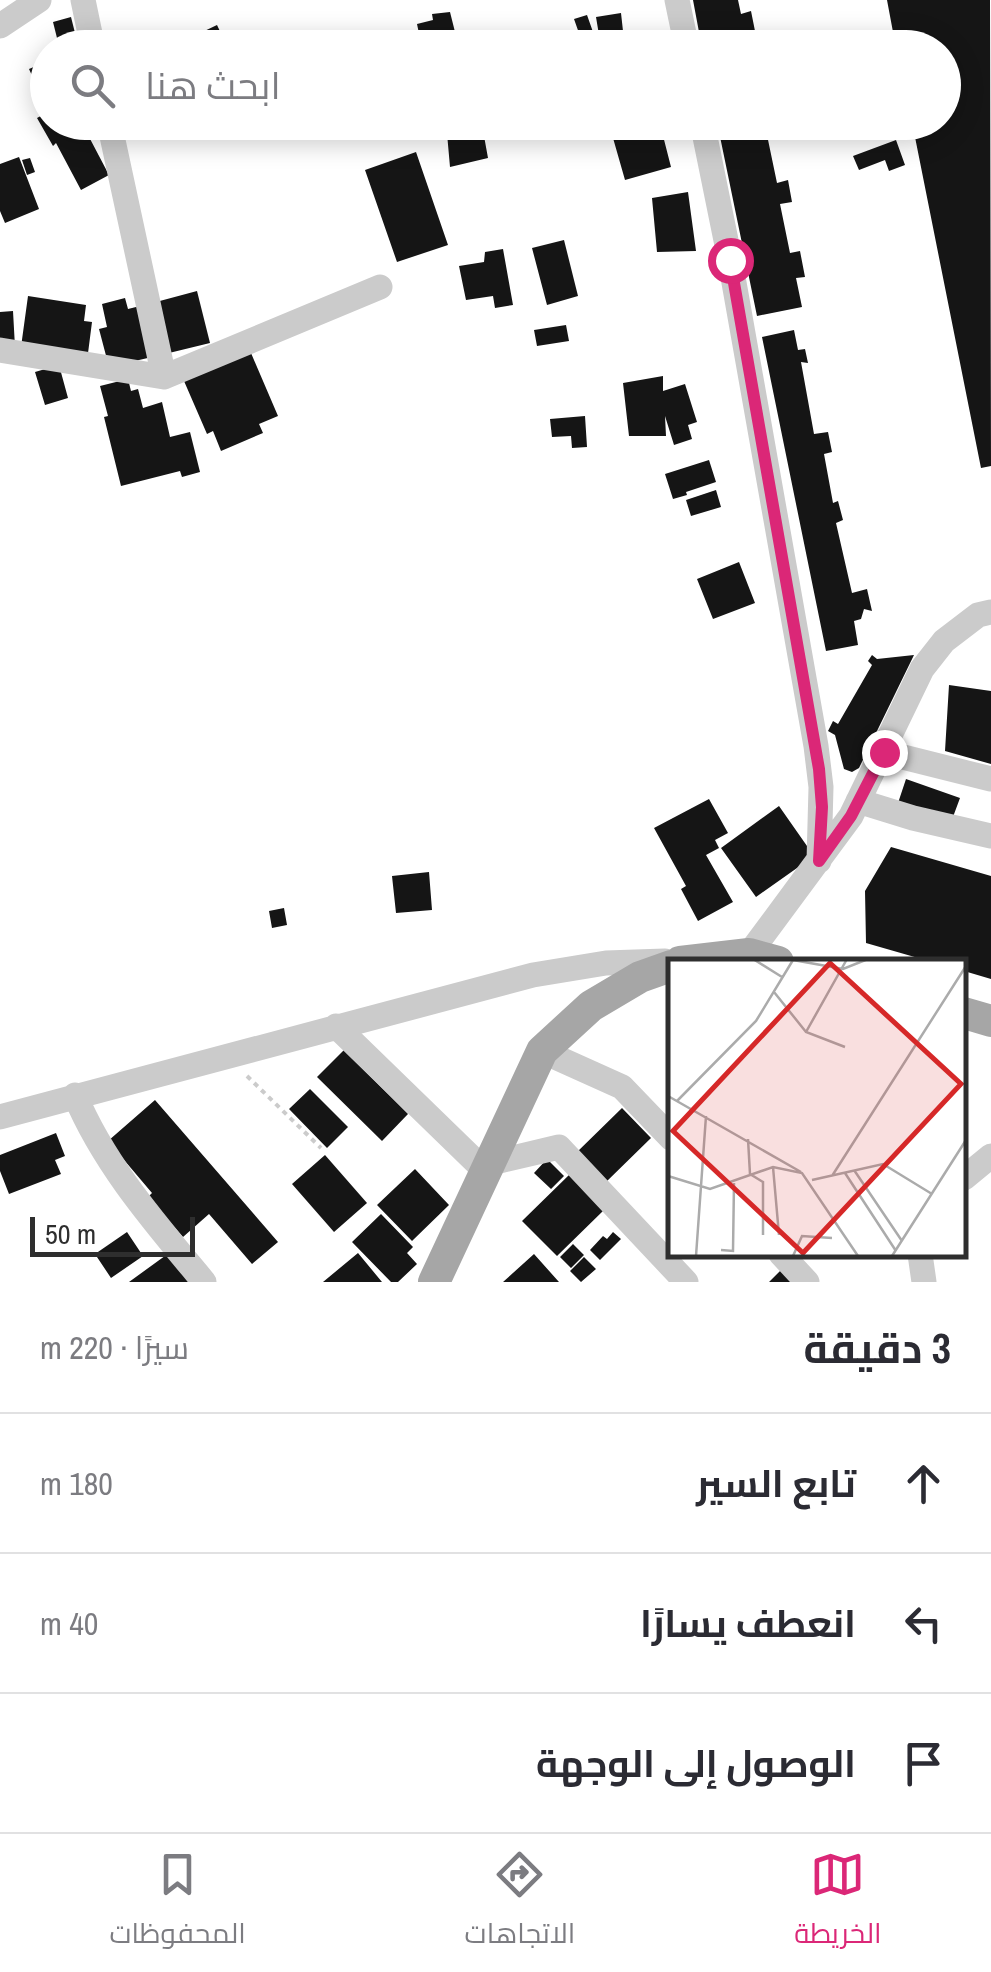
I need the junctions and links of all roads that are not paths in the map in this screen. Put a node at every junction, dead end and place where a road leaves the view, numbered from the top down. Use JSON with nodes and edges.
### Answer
{"nodes":[{"id":1,"x":39,"y":0,"type":"edge"},
{"id":2,"x":83,"y":0,"type":"edge"},
{"id":3,"x":677,"y":0,"type":"edge"},
{"id":4,"x":0,"y":26,"type":"edge"},
{"id":5,"x":89,"y":30,"type":"edge"},
{"id":6,"x":683,"y":30,"type":"edge"},
{"id":7,"x":113,"y":140,"type":"edge"},
{"id":8,"x":706,"y":140,"type":"edge"},
{"id":9,"x":380,"y":287,"type":"dead end"},
{"id":10,"x":0,"y":350,"type":"edge"},
{"id":11,"x":164,"y":376,"type":"junction"},
{"id":12,"x":991,"y":612,"type":"edge"},
{"id":13,"x":884,"y":752,"type":"junction"},
{"id":14,"x":991,"y":778,"type":"edge"},
{"id":15,"x":858,"y":802,"type":"junction"},
{"id":16,"x":991,"y":836,"type":"edge"},
{"id":17,"x":819,"y":861,"type":"junction"},
{"id":18,"x":764,"y":958,"type":"edge"},
{"id":19,"x":737,"y":959,"type":"edge"},
{"id":20,"x":668,"y":961,"type":"edge"},
{"id":21,"x":668,"y":967,"type":"edge"},
{"id":22,"x":966,"y":1014,"type":"edge"},
{"id":23,"x":991,"y":1020,"type":"edge"},
{"id":24,"x":336,"y":1026,"type":"junction"},
{"id":25,"x":542,"y":1050,"type":"junction"},
{"id":26,"x":75,"y":1095,"type":"junction"},
{"id":27,"x":0,"y":1117,"type":"edge"},
{"id":28,"x":668,"y":1135,"type":"edge"},
{"id":29,"x":991,"y":1156,"type":"edge"},
{"id":30,"x":491,"y":1163,"type":"junction"},
{"id":31,"x":966,"y":1176,"type":"edge"},
{"id":32,"x":784,"y":1257,"type":"edge"},
{"id":33,"x":920,"y":1257,"type":"edge"},
{"id":34,"x":444,"y":1276,"type":"edge"},
{"id":35,"x":204,"y":1282,"type":"edge"},
{"id":36,"x":686,"y":1282,"type":"edge"},
{"id":37,"x":807,"y":1282,"type":"edge"},
{"id":38,"x":924,"y":1282,"type":"edge"}],
"edges":[{"from":1,"to":4,"type":"street"},
{"from":2,"to":5,"type":"street"},
{"from":3,"to":6,"type":"street"},
{"from":7,"to":11,"type":"street"},
{"from":8,"to":17,"type":"street"},
{"from":9,"to":11,"type":"street"},
{"from":10,"to":11,"type":"street"},
{"from":12,"to":13,"type":"street"},
{"from":13,"to":14,"type":"street"},
{"from":13,"to":15,"type":"street"},
{"from":15,"to":16,"type":"street"},
{"from":15,"to":17,"type":"street"},
{"from":17,"to":18,"type":"street"},
{"from":18,"to":19,"type":"main road"},
{"from":20,"to":24,"type":"street"},
{"from":21,"to":25,"type":"main road"},
{"from":22,"to":23,"type":"main road"},
{"from":24,"to":26,"type":"street"},
{"from":24,"to":30,"type":"street"},
{"from":25,"to":28,"type":"street"},
{"from":25,"to":30,"type":"main road"},
{"from":26,"to":27,"type":"street"},
{"from":26,"to":35,"type":"street"},
{"from":29,"to":31,"type":"street"},
{"from":30,"to":34,"type":"main road"},
{"from":30,"to":36,"type":"street"},
{"from":32,"to":37,"type":"street"},
{"from":33,"to":38,"type":"street"}]}
